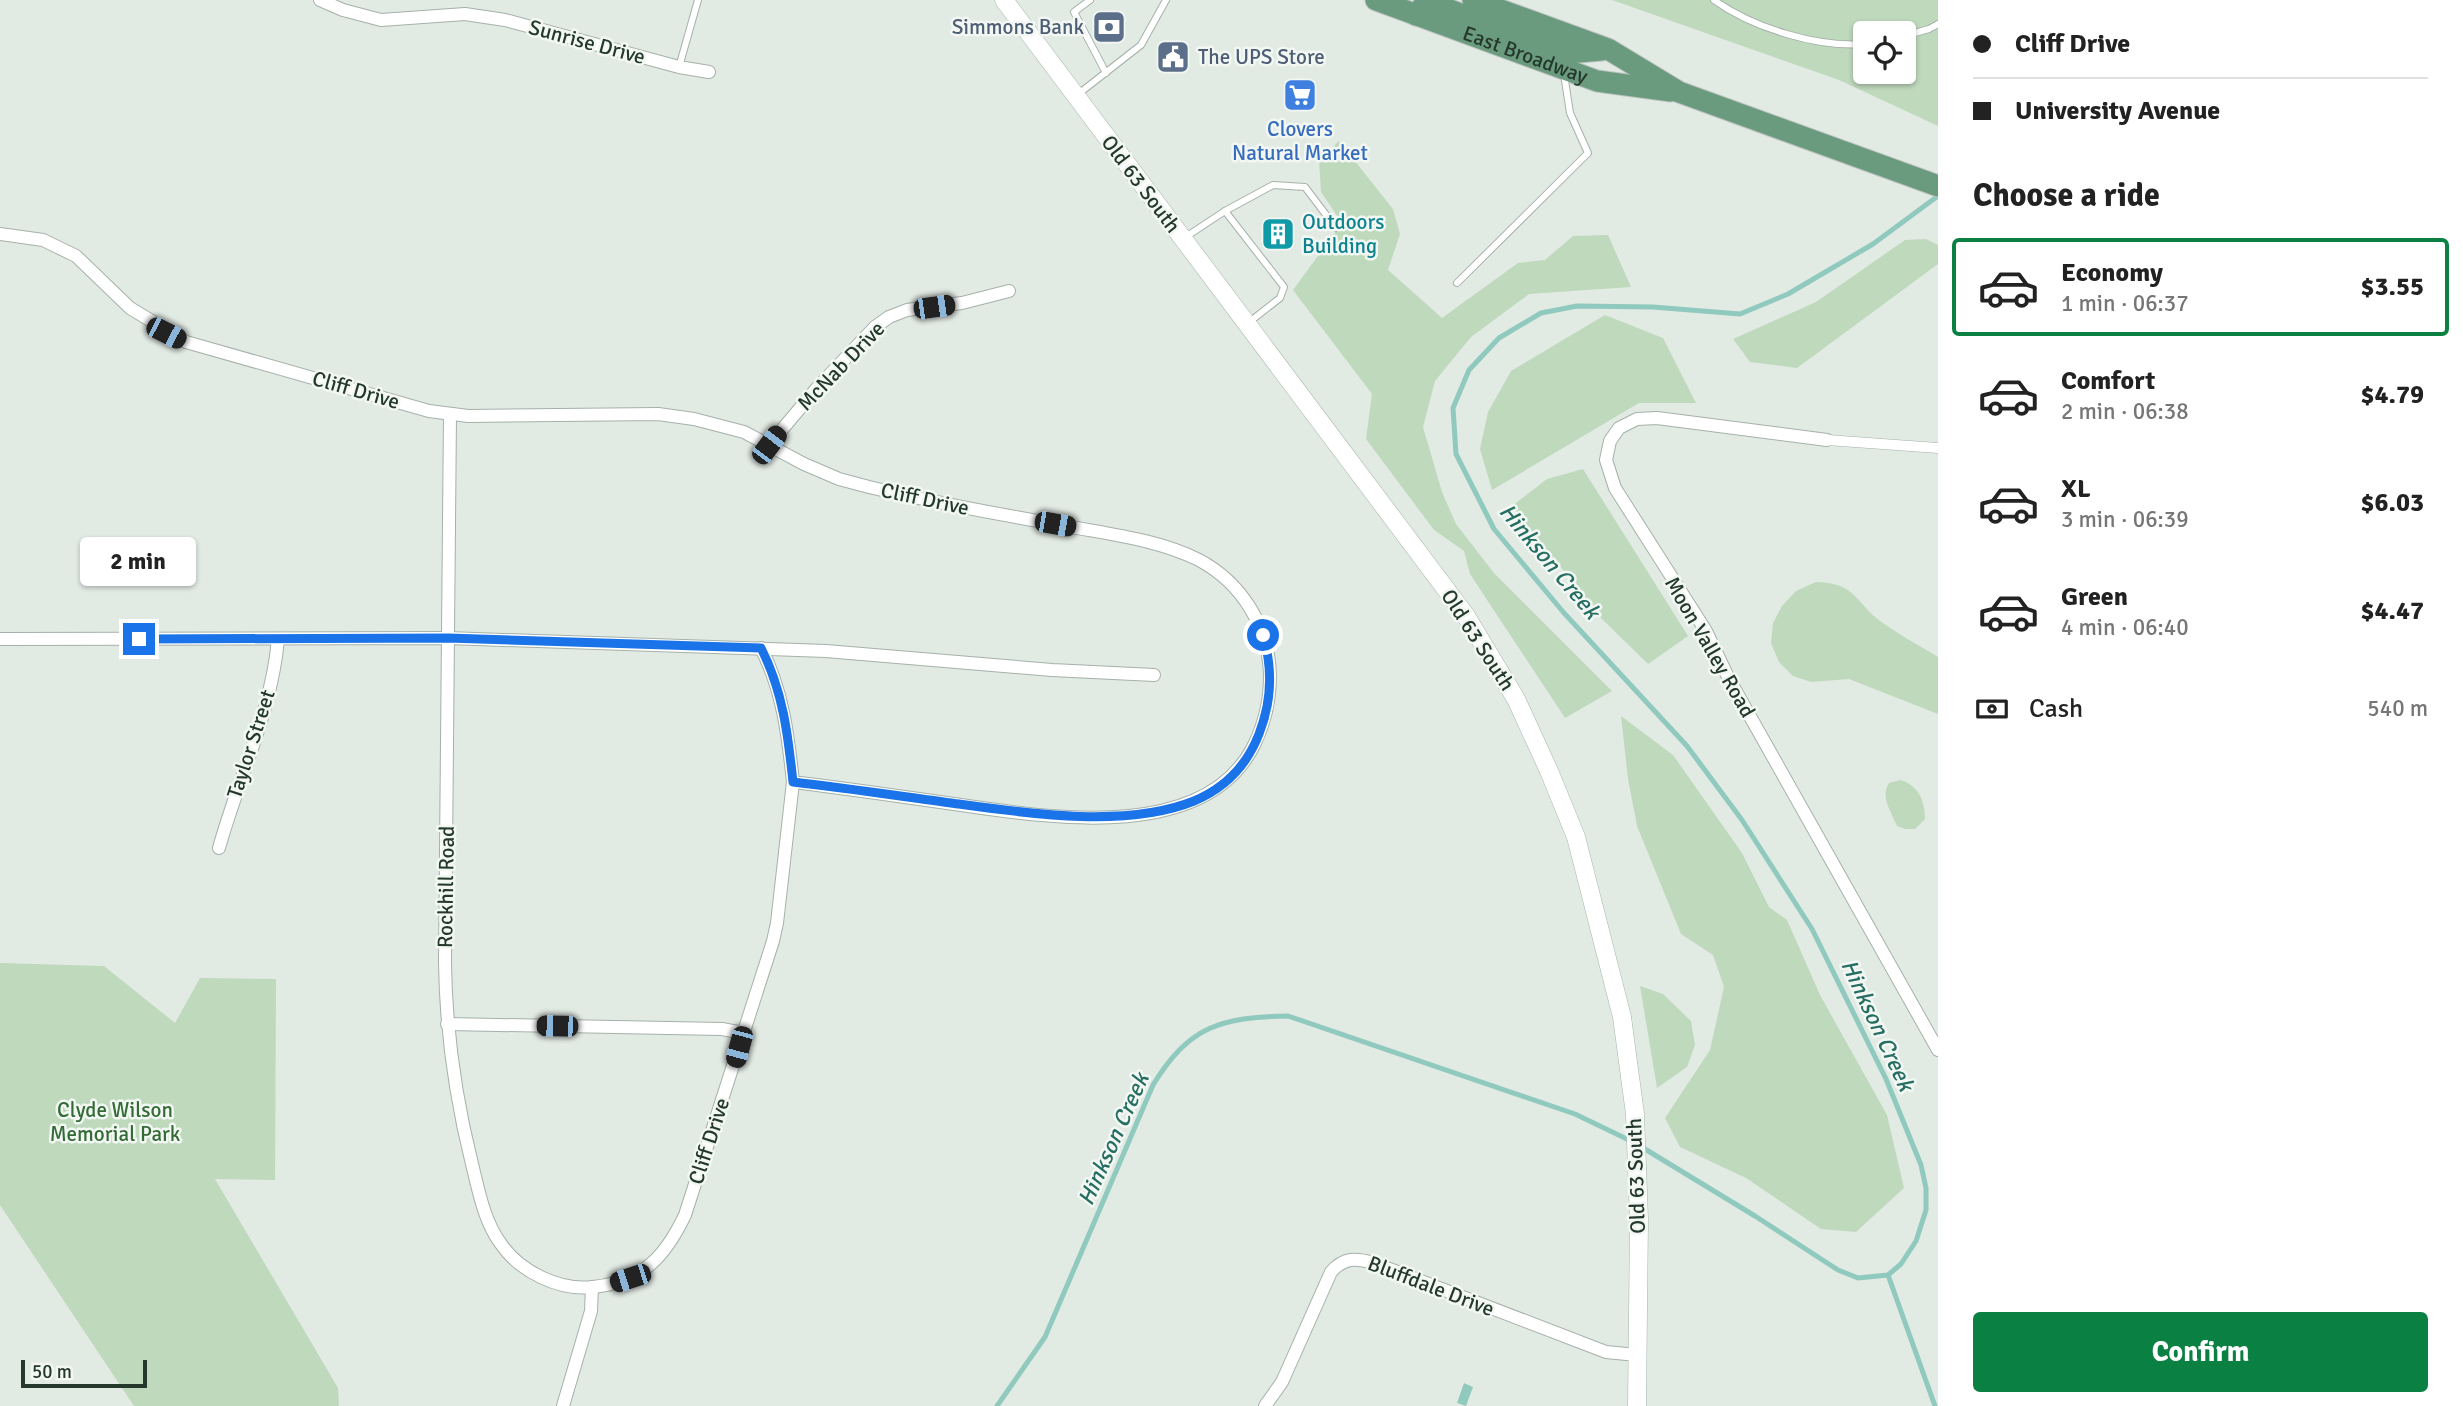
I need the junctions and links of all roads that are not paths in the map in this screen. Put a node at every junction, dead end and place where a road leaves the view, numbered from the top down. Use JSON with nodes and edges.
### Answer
{"nodes":[{"id":1,"x":320,"y":0,"type":"edge"},
{"id":2,"x":465,"y":0,"type":"edge"},
{"id":3,"x":698,"y":0,"type":"edge"},
{"id":4,"x":1004,"y":0,"type":"edge"},
{"id":5,"x":1090,"y":0,"type":"edge"},
{"id":6,"x":1166,"y":0,"type":"edge"},
{"id":7,"x":1376,"y":0,"type":"edge"},
{"id":8,"x":1473,"y":0,"type":"edge"},
{"id":9,"x":1714,"y":0,"type":"edge"},
{"id":10,"x":465,"y":14,"type":"junction"},
{"id":11,"x":1416,"y":15,"type":"junction"},
{"id":12,"x":1938,"y":24,"type":"edge"},
{"id":13,"x":1916,"y":33,"type":"edge"},
{"id":14,"x":1853,"y":46,"type":"edge"},
{"id":15,"x":1608,"y":49,"type":"junction"},
{"id":16,"x":679,"y":67,"type":"junction"},
{"id":17,"x":1563,"y":69,"type":"junction"},
{"id":18,"x":709,"y":72,"type":"dead end"},
{"id":19,"x":1106,"y":73,"type":"junction"},
{"id":20,"x":1679,"y":92,"type":"junction"},
{"id":21,"x":1076,"y":97,"type":"junction"},
{"id":22,"x":1938,"y":186,"type":"edge"},
{"id":23,"x":1225,"y":211,"type":"junction"},
{"id":24,"x":1336,"y":228,"type":"dead end"},
{"id":25,"x":0,"y":234,"type":"edge"},
{"id":26,"x":1183,"y":239,"type":"junction"},
{"id":27,"x":1457,"y":283,"type":"dead end"},
{"id":28,"x":1009,"y":291,"type":"dead end"},
{"id":29,"x":1246,"y":324,"type":"junction"},
{"id":30,"x":450,"y":415,"type":"junction"},
{"id":31,"x":1827,"y":440,"type":"joint"},
{"id":32,"x":769,"y":445,"type":"junction"},
{"id":33,"x":1938,"y":448,"type":"edge"},
{"id":34,"x":448,"y":638,"type":"junction"},
{"id":35,"x":0,"y":639,"type":"edge"},
{"id":36,"x":278,"y":639,"type":"junction"},
{"id":37,"x":761,"y":648,"type":"junction"},
{"id":38,"x":1154,"y":675,"type":"dead end"},
{"id":39,"x":793,"y":782,"type":"junction"},
{"id":40,"x":219,"y":848,"type":"dead end"},
{"id":41,"x":447,"y":1024,"type":"junction"},
{"id":42,"x":743,"y":1033,"type":"junction"},
{"id":43,"x":1938,"y":1050,"type":"edge"},
{"id":44,"x":592,"y":1287,"type":"junction"},
{"id":45,"x":1636,"y":1355,"type":"junction"},
{"id":46,"x":563,"y":1406,"type":"edge"},
{"id":47,"x":1265,"y":1406,"type":"edge"},
{"id":48,"x":1637,"y":1406,"type":"edge"}],
"edges":[{"from":1,"to":10,"type":"street","name":"Sunrise Drive"},
{"from":2,"to":10,"type":"street"},
{"from":3,"to":16,"type":"lane"},
{"from":4,"to":21,"type":"main road","name":"Old 63 South"},
{"from":5,"to":19,"type":"lane"},
{"from":6,"to":19,"type":"lane"},
{"from":7,"to":11,"type":"main road","name":"East Broadway"},
{"from":8,"to":15,"type":"main road","name":"East Broadway"},
{"from":9,"to":14,"type":"lane"},
{"from":10,"to":16,"type":"street","name":"Sunrise Drive"},
{"from":11,"to":15,"type":"main road"},
{"from":11,"to":17,"type":"main road","name":"East Broadway"},
{"from":12,"to":13,"type":"lane"},
{"from":15,"to":20,"type":"main road","name":"East Broadway"},
{"from":16,"to":18,"type":"street","name":"Sunrise Drive"},
{"from":17,"to":20,"type":"main road","name":"East Broadway"},
{"from":17,"to":27,"type":"lane"},
{"from":19,"to":21,"type":"lane"},
{"from":20,"to":22,"type":"main road","name":"East Broadway"},
{"from":21,"to":26,"type":"main road","name":"Old 63 South"},
{"from":23,"to":24,"type":"lane"},
{"from":23,"to":26,"type":"lane"},
{"from":23,"to":29,"type":"lane"},
{"from":25,"to":30,"type":"street","name":"Cliff Drive"},
{"from":26,"to":29,"type":"main road","name":"Old 63 South"},
{"from":28,"to":32,"type":"street","name":"McNab Drive"},
{"from":29,"to":45,"type":"main road","name":"Old 63 South"},
{"from":30,"to":32,"type":"street","name":"Cliff Drive"},
{"from":30,"to":34,"type":"street","name":"Rockhill Road"},
{"from":31,"to":33,"type":"street"},
{"from":31,"to":43,"type":"street","name":"Moon Valley Road"},
{"from":32,"to":39,"type":"street","name":"Cliff Drive"},
{"from":34,"to":36,"type":"street"},
{"from":34,"to":37,"type":"street"},
{"from":34,"to":41,"type":"street","name":"Rockhill Road"},
{"from":35,"to":36,"type":"street"},
{"from":36,"to":40,"type":"street","name":"Taylor Street"},
{"from":37,"to":38,"type":"street"},
{"from":37,"to":39,"type":"street","name":"Cliff Drive"},
{"from":39,"to":42,"type":"street","name":"Cliff Drive"},
{"from":41,"to":42,"type":"street"},
{"from":41,"to":44,"type":"street","name":"Rockhill Road"},
{"from":42,"to":44,"type":"street","name":"Cliff Drive"},
{"from":44,"to":46,"type":"street"},
{"from":45,"to":47,"type":"street","name":"Bluffdale Drive"},
{"from":45,"to":48,"type":"main road","name":"Old 63 South"}]}
